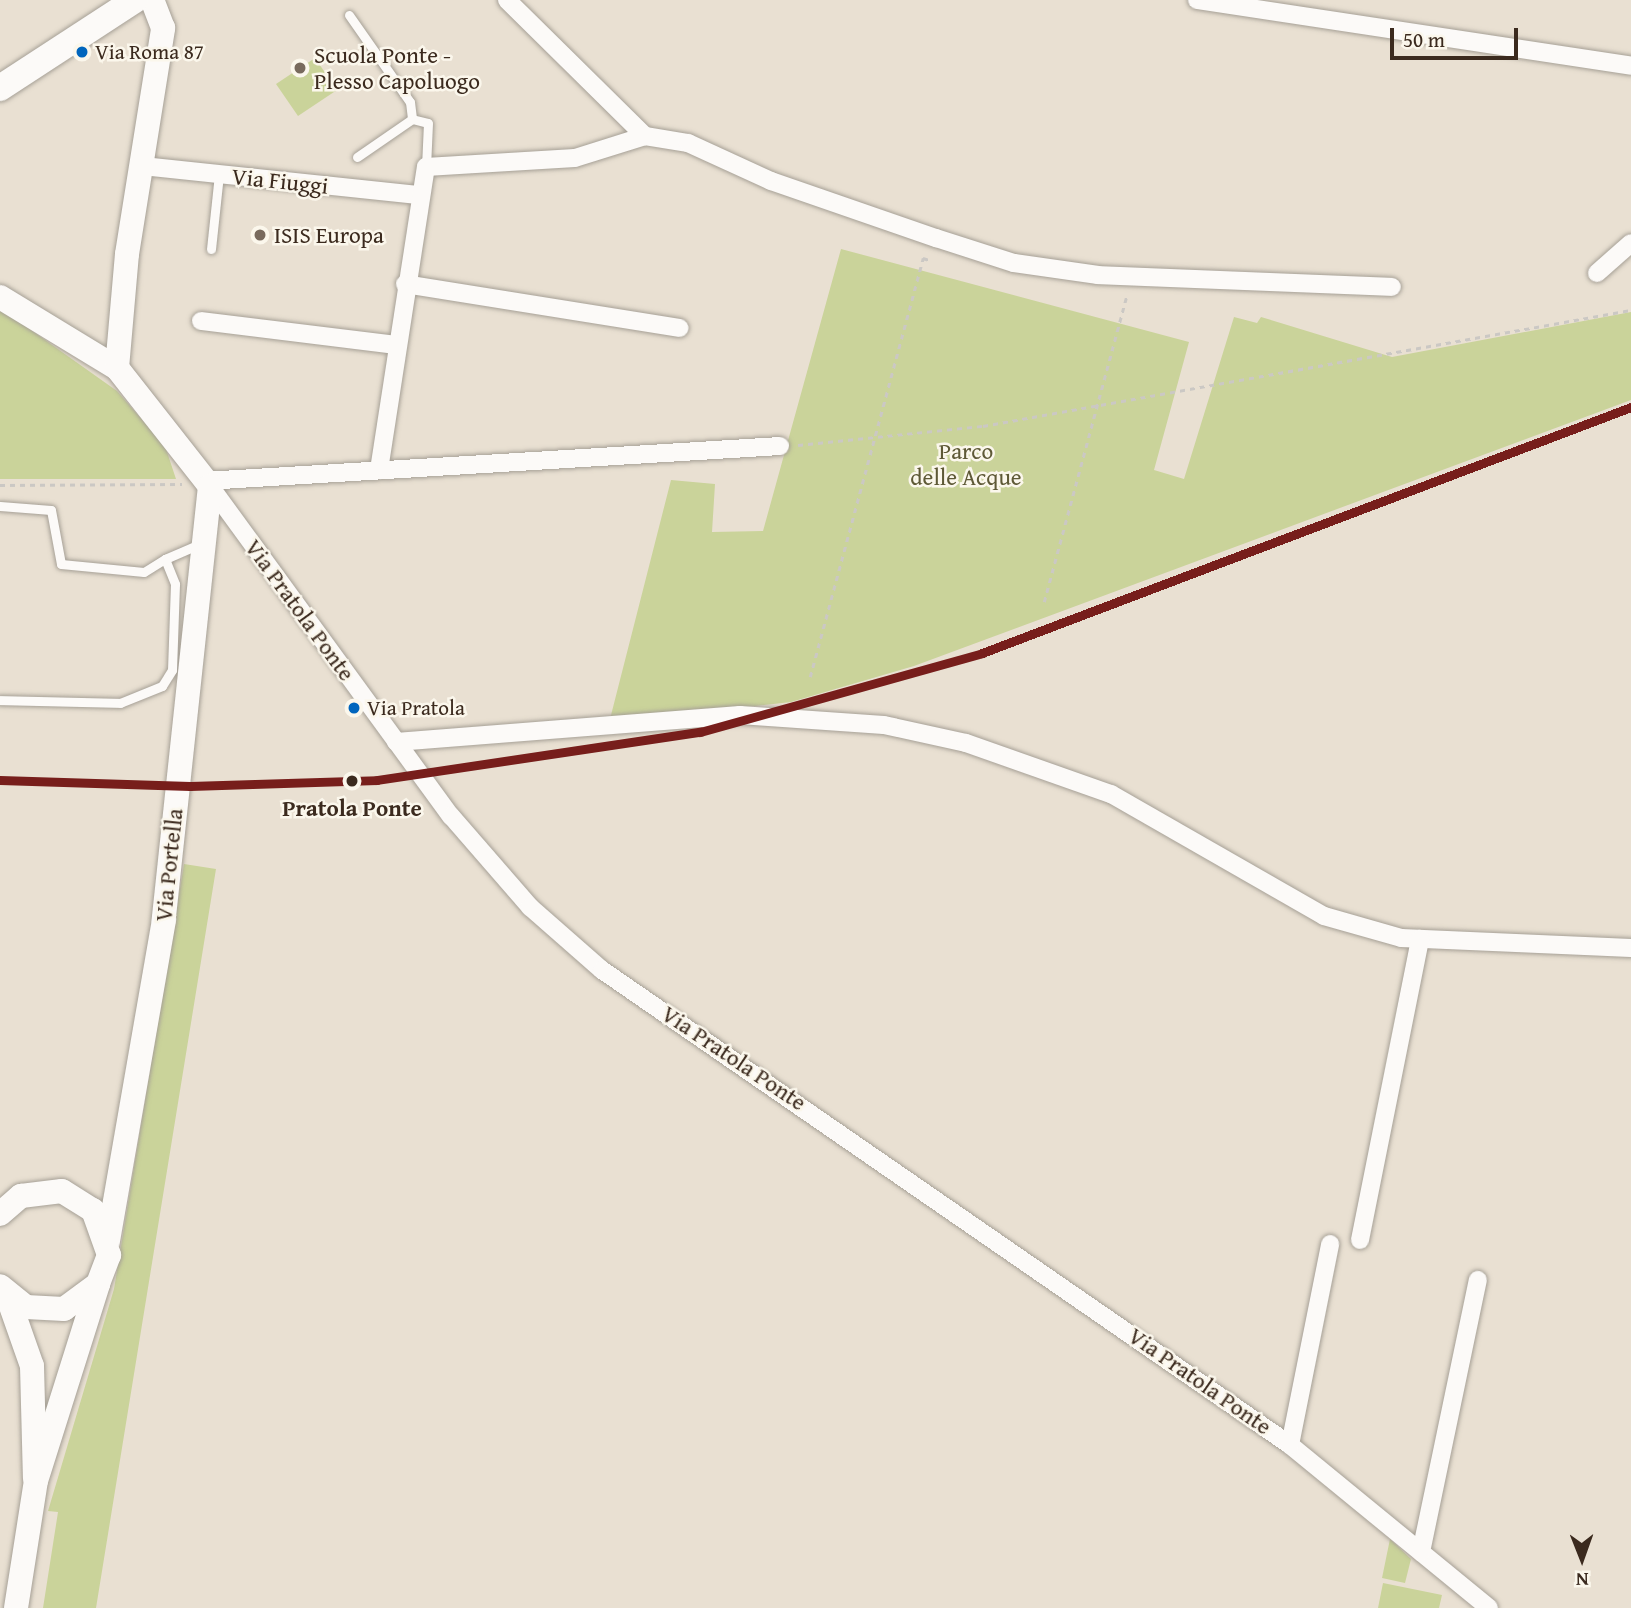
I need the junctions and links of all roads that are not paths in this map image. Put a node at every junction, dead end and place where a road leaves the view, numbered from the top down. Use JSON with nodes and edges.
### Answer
{"nodes":[{"id":1,"x":135,"y":0,"type":"edge"},
{"id":2,"x":152,"y":0,"type":"edge"},
{"id":3,"x":507,"y":0,"type":"edge"},
{"id":4,"x":1197,"y":0,"type":"edge"},
{"id":5,"x":349,"y":15,"type":"dead end"},
{"id":6,"x":1631,"y":66,"type":"edge"},
{"id":7,"x":0,"y":88,"type":"edge"},
{"id":8,"x":412,"y":119,"type":"junction"},
{"id":9,"x":645,"y":136,"type":"junction"},
{"id":10,"x":358,"y":157,"type":"dead end"},
{"id":11,"x":142,"y":166,"type":"junction"},
{"id":12,"x":426,"y":167,"type":"junction"},
{"id":13,"x":219,"y":174,"type":"junction"},
{"id":14,"x":418,"y":195,"type":"junction"},
{"id":15,"x":1631,"y":243,"type":"edge"},
{"id":16,"x":211,"y":249,"type":"dead end"},
{"id":17,"x":1597,"y":273,"type":"dead end"},
{"id":18,"x":405,"y":284,"type":"junction"},
{"id":19,"x":1392,"y":287,"type":"dead end"},
{"id":20,"x":0,"y":297,"type":"edge"},
{"id":21,"x":202,"y":316,"type":"dead end"},
{"id":22,"x":679,"y":328,"type":"dead end"},
{"id":23,"x":396,"y":345,"type":"junction"},
{"id":24,"x":117,"y":368,"type":"junction"},
{"id":25,"x":780,"y":446,"type":"road end"},
{"id":26,"x":379,"y":470,"type":"junction"},
{"id":27,"x":207,"y":484,"type":"junction"},
{"id":28,"x":0,"y":506,"type":"edge"},
{"id":29,"x":204,"y":543,"type":"junction"},
{"id":30,"x":166,"y":559,"type":"junction"},
{"id":31,"x":0,"y":700,"type":"edge"},
{"id":32,"x":396,"y":742,"type":"junction"},
{"id":33,"x":1420,"y":939,"type":"junction"},
{"id":34,"x":1631,"y":948,"type":"edge"},
{"id":35,"x":0,"y":1188,"type":"edge"},
{"id":36,"x":40,"y":1190,"type":"junction"},
{"id":37,"x":0,"y":1214,"type":"edge"},
{"id":38,"x":1360,"y":1240,"type":"dead end"},
{"id":39,"x":108,"y":1241,"type":"junction"},
{"id":40,"x":1330,"y":1244,"type":"dead end"},
{"id":41,"x":1478,"y":1280,"type":"dead end"},
{"id":42,"x":98,"y":1284,"type":"junction"},
{"id":43,"x":4,"y":1291,"type":"edge"},
{"id":44,"x":1290,"y":1446,"type":"junction"},
{"id":45,"x":36,"y":1481,"type":"junction"},
{"id":46,"x":1421,"y":1552,"type":"junction"},
{"id":47,"x":1469,"y":1600,"type":"edge"},
{"id":48,"x":16,"y":1608,"type":"edge"},
{"id":49,"x":1489,"y":1608,"type":"edge"}],
"edges":[{"from":1,"to":7,"type":"main road"},
{"from":2,"to":11,"type":"main road"},
{"from":3,"to":9,"type":"street"},
{"from":4,"to":6,"type":"street"},
{"from":5,"to":8,"type":"lane"},
{"from":8,"to":10,"type":"lane"},
{"from":8,"to":12,"type":"lane"},
{"from":9,"to":12,"type":"street"},
{"from":9,"to":19,"type":"street"},
{"from":11,"to":13,"type":"street","name":"Via Fiuggi"},
{"from":11,"to":24,"type":"main road"},
{"from":12,"to":14,"type":"street"},
{"from":13,"to":14,"type":"street","name":"Via Fiuggi"},
{"from":13,"to":16,"type":"lane"},
{"from":14,"to":18,"type":"street"},
{"from":15,"to":17,"type":"street"},
{"from":18,"to":22,"type":"street"},
{"from":18,"to":23,"type":"street"},
{"from":20,"to":24,"type":"main road","name":"Via Pratola Ponte"},
{"from":21,"to":23,"type":"street"},
{"from":23,"to":26,"type":"street"},
{"from":24,"to":27,"type":"main road","name":"Via Pratola Ponte"},
{"from":25,"to":26,"type":"street"},
{"from":26,"to":27,"type":"street"},
{"from":27,"to":29,"type":"main road","name":"Via Portella"},
{"from":27,"to":32,"type":"street","name":"Via Pratola Ponte"},
{"from":28,"to":30,"type":"lane"},
{"from":29,"to":30,"type":"lane"},
{"from":29,"to":39,"type":"main road","name":"Via Portella"},
{"from":30,"to":31,"type":"lane"},
{"from":32,"to":33,"type":"street"},
{"from":32,"to":44,"type":"street","name":"Via Pratola Ponte"},
{"from":33,"to":34,"type":"street"},
{"from":33,"to":38,"type":"street"},
{"from":35,"to":36,"type":"main road"},
{"from":36,"to":37,"type":"main road"},
{"from":36,"to":39,"type":"main road"},
{"from":39,"to":42,"type":"main road","name":"Via Portella"},
{"from":40,"to":44,"type":"street"},
{"from":41,"to":46,"type":"street"},
{"from":42,"to":43,"type":"main road","name":"Via Portella"},
{"from":42,"to":45,"type":"main road","name":"Via Portella"},
{"from":43,"to":45,"type":"main road","name":"Via Portella"},
{"from":44,"to":46,"type":"street","name":"Via Pratola Ponte"},
{"from":45,"to":48,"type":"main road","name":"Via Portella"},
{"from":46,"to":47,"type":"street","name":"Via Pratola Ponte"},
{"from":47,"to":49,"type":"street","name":"Via Pratola Ponte"}]}
